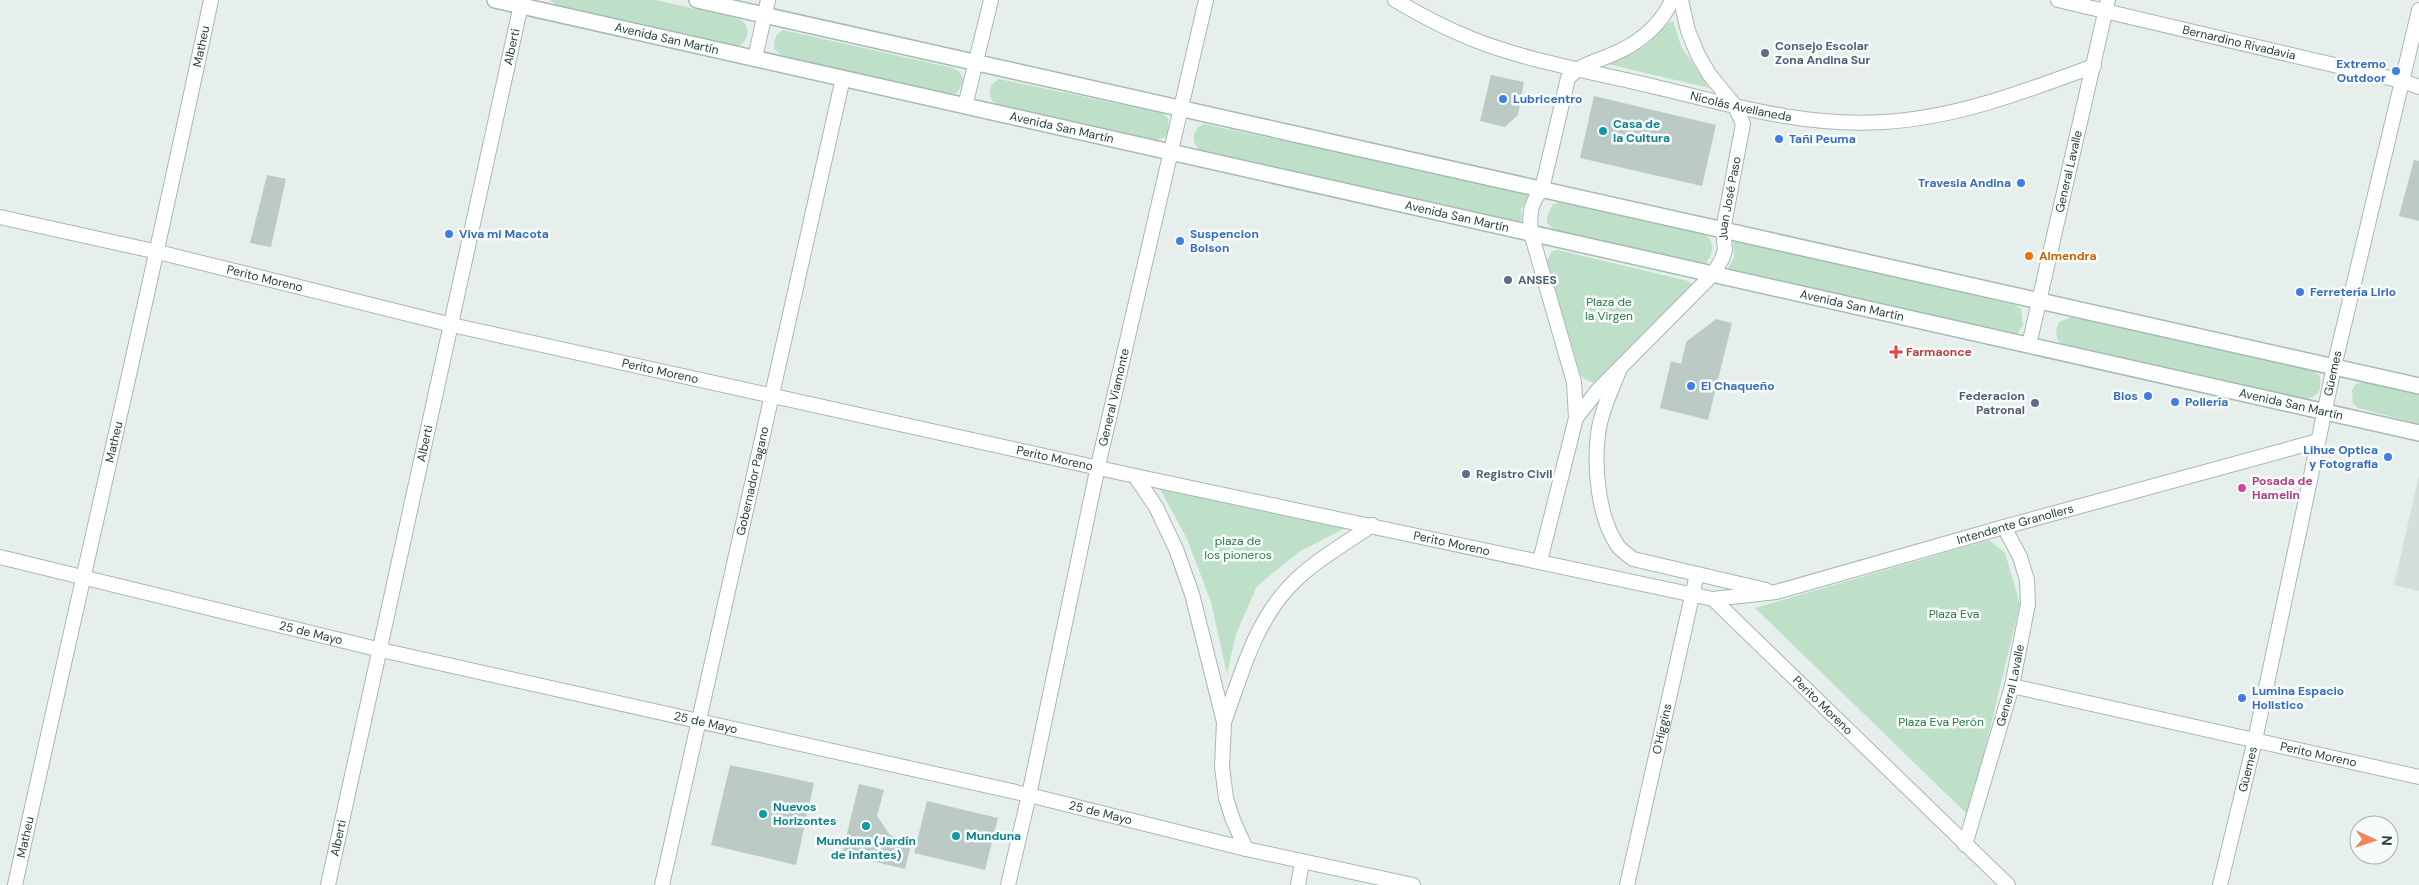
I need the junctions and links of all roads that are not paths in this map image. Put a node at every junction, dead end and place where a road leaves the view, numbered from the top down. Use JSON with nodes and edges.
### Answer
{"nodes":[{"id":1,"x":212,"y":0,"type":"edge"},
{"id":2,"x":495,"y":0,"type":"edge"},
{"id":3,"x":697,"y":0,"type":"edge"},
{"id":4,"x":991,"y":0,"type":"edge"},
{"id":5,"x":1206,"y":0,"type":"edge"},
{"id":6,"x":1395,"y":0,"type":"edge"},
{"id":7,"x":1672,"y":0,"type":"edge"},
{"id":8,"x":1680,"y":0,"type":"edge"},
{"id":9,"x":2058,"y":0,"type":"edge"},
{"id":10,"x":522,"y":3,"type":"edge"},
{"id":11,"x":2107,"y":6,"type":"edge"},
{"id":12,"x":766,"y":8,"type":"edge"},
{"id":13,"x":2419,"y":10,"type":"edge"},
{"id":14,"x":755,"y":58,"type":"junction"},
{"id":15,"x":976,"y":62,"type":"junction"},
{"id":16,"x":2094,"y":66,"type":"junction"},
{"id":17,"x":1577,"y":68,"type":"junction"},
{"id":18,"x":843,"y":78,"type":"junction"},
{"id":19,"x":2402,"y":81,"type":"junction"},
{"id":20,"x":2419,"y":87,"type":"edge"},
{"id":21,"x":966,"y":106,"type":"junction"},
{"id":22,"x":1735,"y":106,"type":"junction"},
{"id":23,"x":1182,"y":109,"type":"junction"},
{"id":24,"x":1172,"y":152,"type":"junction"},
{"id":25,"x":1542,"y":189,"type":"junction"},
{"id":26,"x":0,"y":217,"type":"edge"},
{"id":27,"x":1723,"y":230,"type":"junction"},
{"id":28,"x":1531,"y":233,"type":"junction"},
{"id":29,"x":158,"y":252,"type":"junction"},
{"id":30,"x":1713,"y":274,"type":"junction"},
{"id":31,"x":2039,"y":301,"type":"junction"},
{"id":32,"x":452,"y":325,"type":"junction"},
{"id":33,"x":2029,"y":345,"type":"junction"},
{"id":34,"x":1621,"y":367,"type":"junction"},
{"id":35,"x":2334,"y":367,"type":"junction"},
{"id":36,"x":2419,"y":386,"type":"edge"},
{"id":37,"x":772,"y":396,"type":"junction"},
{"id":38,"x":2325,"y":412,"type":"junction"},
{"id":39,"x":1576,"y":418,"type":"junction"},
{"id":40,"x":2419,"y":433,"type":"edge"},
{"id":41,"x":2318,"y":441,"type":"junction"},
{"id":42,"x":1098,"y":466,"type":"junction"},
{"id":43,"x":1136,"y":476,"type":"junction"},
{"id":44,"x":1372,"y":525,"type":"junction"},
{"id":45,"x":2004,"y":527,"type":"junction"},
{"id":46,"x":0,"y":558,"type":"edge"},
{"id":47,"x":1540,"y":561,"type":"junction"},
{"id":48,"x":1697,"y":574,"type":"junction"},
{"id":49,"x":82,"y":576,"type":"junction"},
{"id":50,"x":1776,"y":592,"type":"junction"},
{"id":51,"x":1692,"y":596,"type":"junction"},
{"id":52,"x":1713,"y":599,"type":"junction"},
{"id":53,"x":381,"y":650,"type":"junction"},
{"id":54,"x":2012,"y":686,"type":"junction"},
{"id":55,"x":699,"y":720,"type":"junction"},
{"id":56,"x":1224,"y":722,"type":"junction"},
{"id":57,"x":2255,"y":740,"type":"junction"},
{"id":58,"x":2419,"y":777,"type":"edge"},
{"id":59,"x":1029,"y":795,"type":"junction"},
{"id":60,"x":1966,"y":845,"type":"junction"},
{"id":61,"x":1246,"y":849,"type":"junction"},
{"id":62,"x":1302,"y":862,"type":"junction"},
{"id":63,"x":15,"y":885,"type":"edge"},
{"id":64,"x":328,"y":885,"type":"edge"},
{"id":65,"x":662,"y":885,"type":"edge"},
{"id":66,"x":1008,"y":885,"type":"edge"},
{"id":67,"x":1298,"y":885,"type":"edge"},
{"id":68,"x":1413,"y":885,"type":"edge"},
{"id":69,"x":1627,"y":885,"type":"edge"},
{"id":70,"x":2008,"y":885,"type":"edge"},
{"id":71,"x":2220,"y":885,"type":"edge"}],
"edges":[{"from":1,"to":29,"type":"street","name":"Matheu"},
{"from":2,"to":10,"type":"main road","name":"Avenida San Martín"},
{"from":3,"to":12,"type":"main road"},
{"from":4,"to":15,"type":"street"},
{"from":5,"to":23,"type":"street","name":"General Viamonte"},
{"from":6,"to":17,"type":"street","name":"Nicolás Avellaneda"},
{"from":7,"to":17,"type":"street"},
{"from":8,"to":22,"type":"street","name":"Juan José Paso"},
{"from":9,"to":11,"type":"street","name":"Bernardino Rivadavia"},
{"from":10,"to":14,"type":"main road","name":"Avenida San Martín"},
{"from":10,"to":32,"type":"street","name":"Alberti"},
{"from":11,"to":16,"type":"street","name":"General Lavalle"},
{"from":11,"to":19,"type":"street","name":"Bernardino Rivadavia"},
{"from":12,"to":14,"type":"street"},
{"from":12,"to":15,"type":"main road"},
{"from":13,"to":19,"type":"street","name":"Güemes"},
{"from":14,"to":18,"type":"main road","name":"Avenida San Martín"},
{"from":15,"to":21,"type":"street"},
{"from":15,"to":23,"type":"main road"},
{"from":16,"to":22,"type":"street","name":"Nicolás Avellaneda"},
{"from":16,"to":31,"type":"street","name":"General Lavalle"},
{"from":17,"to":22,"type":"street","name":"Nicolás Avellaneda"},
{"from":17,"to":25,"type":"street","name":"Juan José Paso"},
{"from":18,"to":21,"type":"main road","name":"Avenida San Martín"},
{"from":18,"to":37,"type":"street","name":"Gobernador Pagano"},
{"from":19,"to":20,"type":"street","name":"Bernardino Rivadavia"},
{"from":19,"to":35,"type":"street","name":"Güemes"},
{"from":21,"to":24,"type":"main road","name":"Avenida San Martín"},
{"from":22,"to":27,"type":"street","name":"Juan José Paso"},
{"from":23,"to":24,"type":"street","name":"General Viamonte"},
{"from":23,"to":25,"type":"main road"},
{"from":24,"to":28,"type":"main road","name":"Avenida San Martín"},
{"from":24,"to":42,"type":"street","name":"General Viamonte"},
{"from":25,"to":27,"type":"main road"},
{"from":25,"to":28,"type":"street","name":"Juan José Paso"},
{"from":26,"to":29,"type":"street","name":"Perito Moreno"},
{"from":27,"to":30,"type":"street","name":"Juan José Paso"},
{"from":27,"to":31,"type":"main road"},
{"from":28,"to":30,"type":"main road","name":"Avenida San Martín"},
{"from":28,"to":39,"type":"street","name":"Juan José Paso"},
{"from":29,"to":32,"type":"street","name":"Perito Moreno"},
{"from":29,"to":49,"type":"street","name":"Matheu"},
{"from":30,"to":33,"type":"main road","name":"Avenida San Martín"},
{"from":30,"to":34,"type":"street","name":"Juan José Paso"},
{"from":31,"to":33,"type":"street","name":"General Lavalle"},
{"from":31,"to":35,"type":"main road"},
{"from":32,"to":37,"type":"street","name":"Perito Moreno"},
{"from":32,"to":53,"type":"street","name":"Alberti"},
{"from":33,"to":38,"type":"main road","name":"Avenida San Martín"},
{"from":34,"to":39,"type":"street","name":"Juan José Paso"},
{"from":34,"to":48,"type":"street"},
{"from":35,"to":36,"type":"main road"},
{"from":35,"to":38,"type":"street","name":"Güemes"},
{"from":37,"to":42,"type":"street","name":"Perito Moreno"},
{"from":37,"to":55,"type":"street","name":"Gobernador Pagano"},
{"from":38,"to":40,"type":"main road","name":"Avenida San Martín"},
{"from":38,"to":41,"type":"street","name":"Güemes"},
{"from":39,"to":47,"type":"street","name":"Juan José Paso"},
{"from":41,"to":45,"type":"street","name":"Intendente Granollers"},
{"from":41,"to":57,"type":"street","name":"Güemes"},
{"from":42,"to":43,"type":"street","name":"Perito Moreno"},
{"from":42,"to":59,"type":"street","name":"General Viamonte"},
{"from":43,"to":44,"type":"street","name":"Perito Moreno"},
{"from":43,"to":56,"type":"street"},
{"from":44,"to":47,"type":"street","name":"Perito Moreno"},
{"from":44,"to":56,"type":"street"},
{"from":45,"to":50,"type":"street","name":"Intendente Granollers"},
{"from":45,"to":54,"type":"street","name":"General Lavalle"},
{"from":46,"to":49,"type":"street","name":"25 de Mayo"},
{"from":47,"to":51,"type":"street","name":"Perito Moreno"},
{"from":48,"to":50,"type":"street"},
{"from":48,"to":51,"type":"street","name":"O'Higgins"},
{"from":49,"to":53,"type":"street","name":"25 de Mayo"},
{"from":49,"to":63,"type":"street","name":"Matheu"},
{"from":50,"to":52,"type":"street","name":"Intendente Granollers"},
{"from":51,"to":52,"type":"street","name":"Perito Moreno"},
{"from":51,"to":69,"type":"street","name":"O'Higgins"},
{"from":52,"to":60,"type":"street","name":"Perito Moreno"},
{"from":53,"to":55,"type":"street","name":"25 de Mayo"},
{"from":53,"to":64,"type":"street","name":"Alberti"},
{"from":54,"to":57,"type":"street","name":"Perito Moreno"},
{"from":54,"to":60,"type":"street","name":"General Lavalle"},
{"from":55,"to":59,"type":"street","name":"25 de Mayo"},
{"from":55,"to":65,"type":"street","name":"Gobernador Pagano"},
{"from":56,"to":61,"type":"street"},
{"from":57,"to":58,"type":"street","name":"Perito Moreno"},
{"from":57,"to":71,"type":"street","name":"Güemes"},
{"from":59,"to":61,"type":"street","name":"25 de Mayo"},
{"from":59,"to":66,"type":"street","name":"General Viamonte"},
{"from":60,"to":70,"type":"street","name":"Perito Moreno"},
{"from":61,"to":62,"type":"street","name":"25 de Mayo"},
{"from":62,"to":67,"type":"street"},
{"from":62,"to":68,"type":"street","name":"25 de Mayo"}]}
